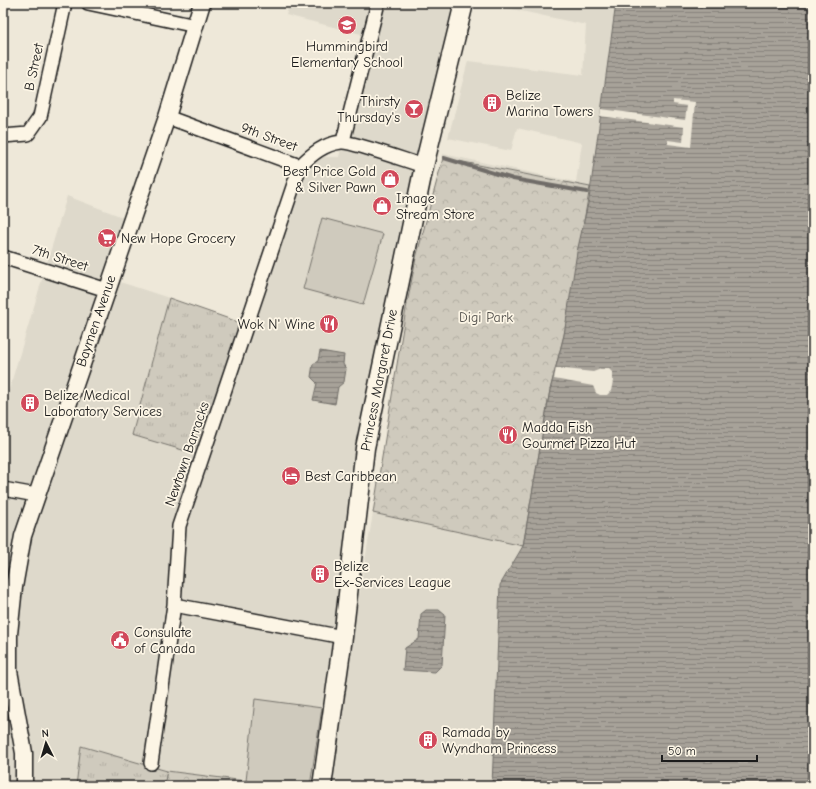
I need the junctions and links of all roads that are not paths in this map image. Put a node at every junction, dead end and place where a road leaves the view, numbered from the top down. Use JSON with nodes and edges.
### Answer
{"nodes":[{"id":1,"x":65,"y":3,"type":"edge"},
{"id":2,"x":88,"y":3,"type":"edge"},
{"id":3,"x":202,"y":3,"type":"edge"},
{"id":4,"x":378,"y":3,"type":"edge"},
{"id":5,"x":464,"y":3,"type":"edge"},
{"id":6,"x":196,"y":26,"type":"junction"},
{"id":7,"x":167,"y":117,"type":"junction"},
{"id":8,"x":3,"y":136,"type":"edge"},
{"id":9,"x":343,"y":141,"type":"junction"},
{"id":10,"x":300,"y":166,"type":"junction"},
{"id":11,"x":424,"y":166,"type":"junction"},
{"id":12,"x":3,"y":257,"type":"edge"},
{"id":13,"x":107,"y":290,"type":"junction"},
{"id":14,"x":3,"y":489,"type":"edge"},
{"id":15,"x":36,"y":495,"type":"junction"},
{"id":16,"x":174,"y":605,"type":"junction"},
{"id":17,"x":343,"y":637,"type":"junction"},
{"id":18,"x":6,"y":670,"type":"edge"},
{"id":19,"x":151,"y":763,"type":"dead end"},
{"id":20,"x":24,"y":786,"type":"edge"},
{"id":21,"x":322,"y":786,"type":"edge"}],
"edges":[{"from":1,"to":8,"type":"street","name":"B Street"},
{"from":2,"to":6,"type":"street"},
{"from":3,"to":6,"type":"street","name":"Baymen Avenue"},
{"from":4,"to":9,"type":"street"},
{"from":5,"to":11,"type":"main road","name":"Princess Margaret Drive"},
{"from":6,"to":7,"type":"street","name":"Baymen Avenue"},
{"from":7,"to":10,"type":"street","name":"9th Street"},
{"from":7,"to":13,"type":"street","name":"Baymen Avenue"},
{"from":9,"to":10,"type":"street","name":"9th Street"},
{"from":9,"to":11,"type":"street"},
{"from":10,"to":16,"type":"street","name":"Newtown Barracks"},
{"from":11,"to":17,"type":"main road","name":"Princess Margaret Drive"},
{"from":12,"to":13,"type":"street","name":"7th Street"},
{"from":13,"to":15,"type":"street","name":"Baymen Avenue"},
{"from":14,"to":15,"type":"street"},
{"from":15,"to":18,"type":"street","name":"Baymen Avenue"},
{"from":16,"to":17,"type":"street"},
{"from":16,"to":19,"type":"street","name":"Newtown Barracks"},
{"from":17,"to":21,"type":"main road","name":"Princess Margaret Drive"},
{"from":18,"to":20,"type":"street","name":"Baymen Avenue"}]}
